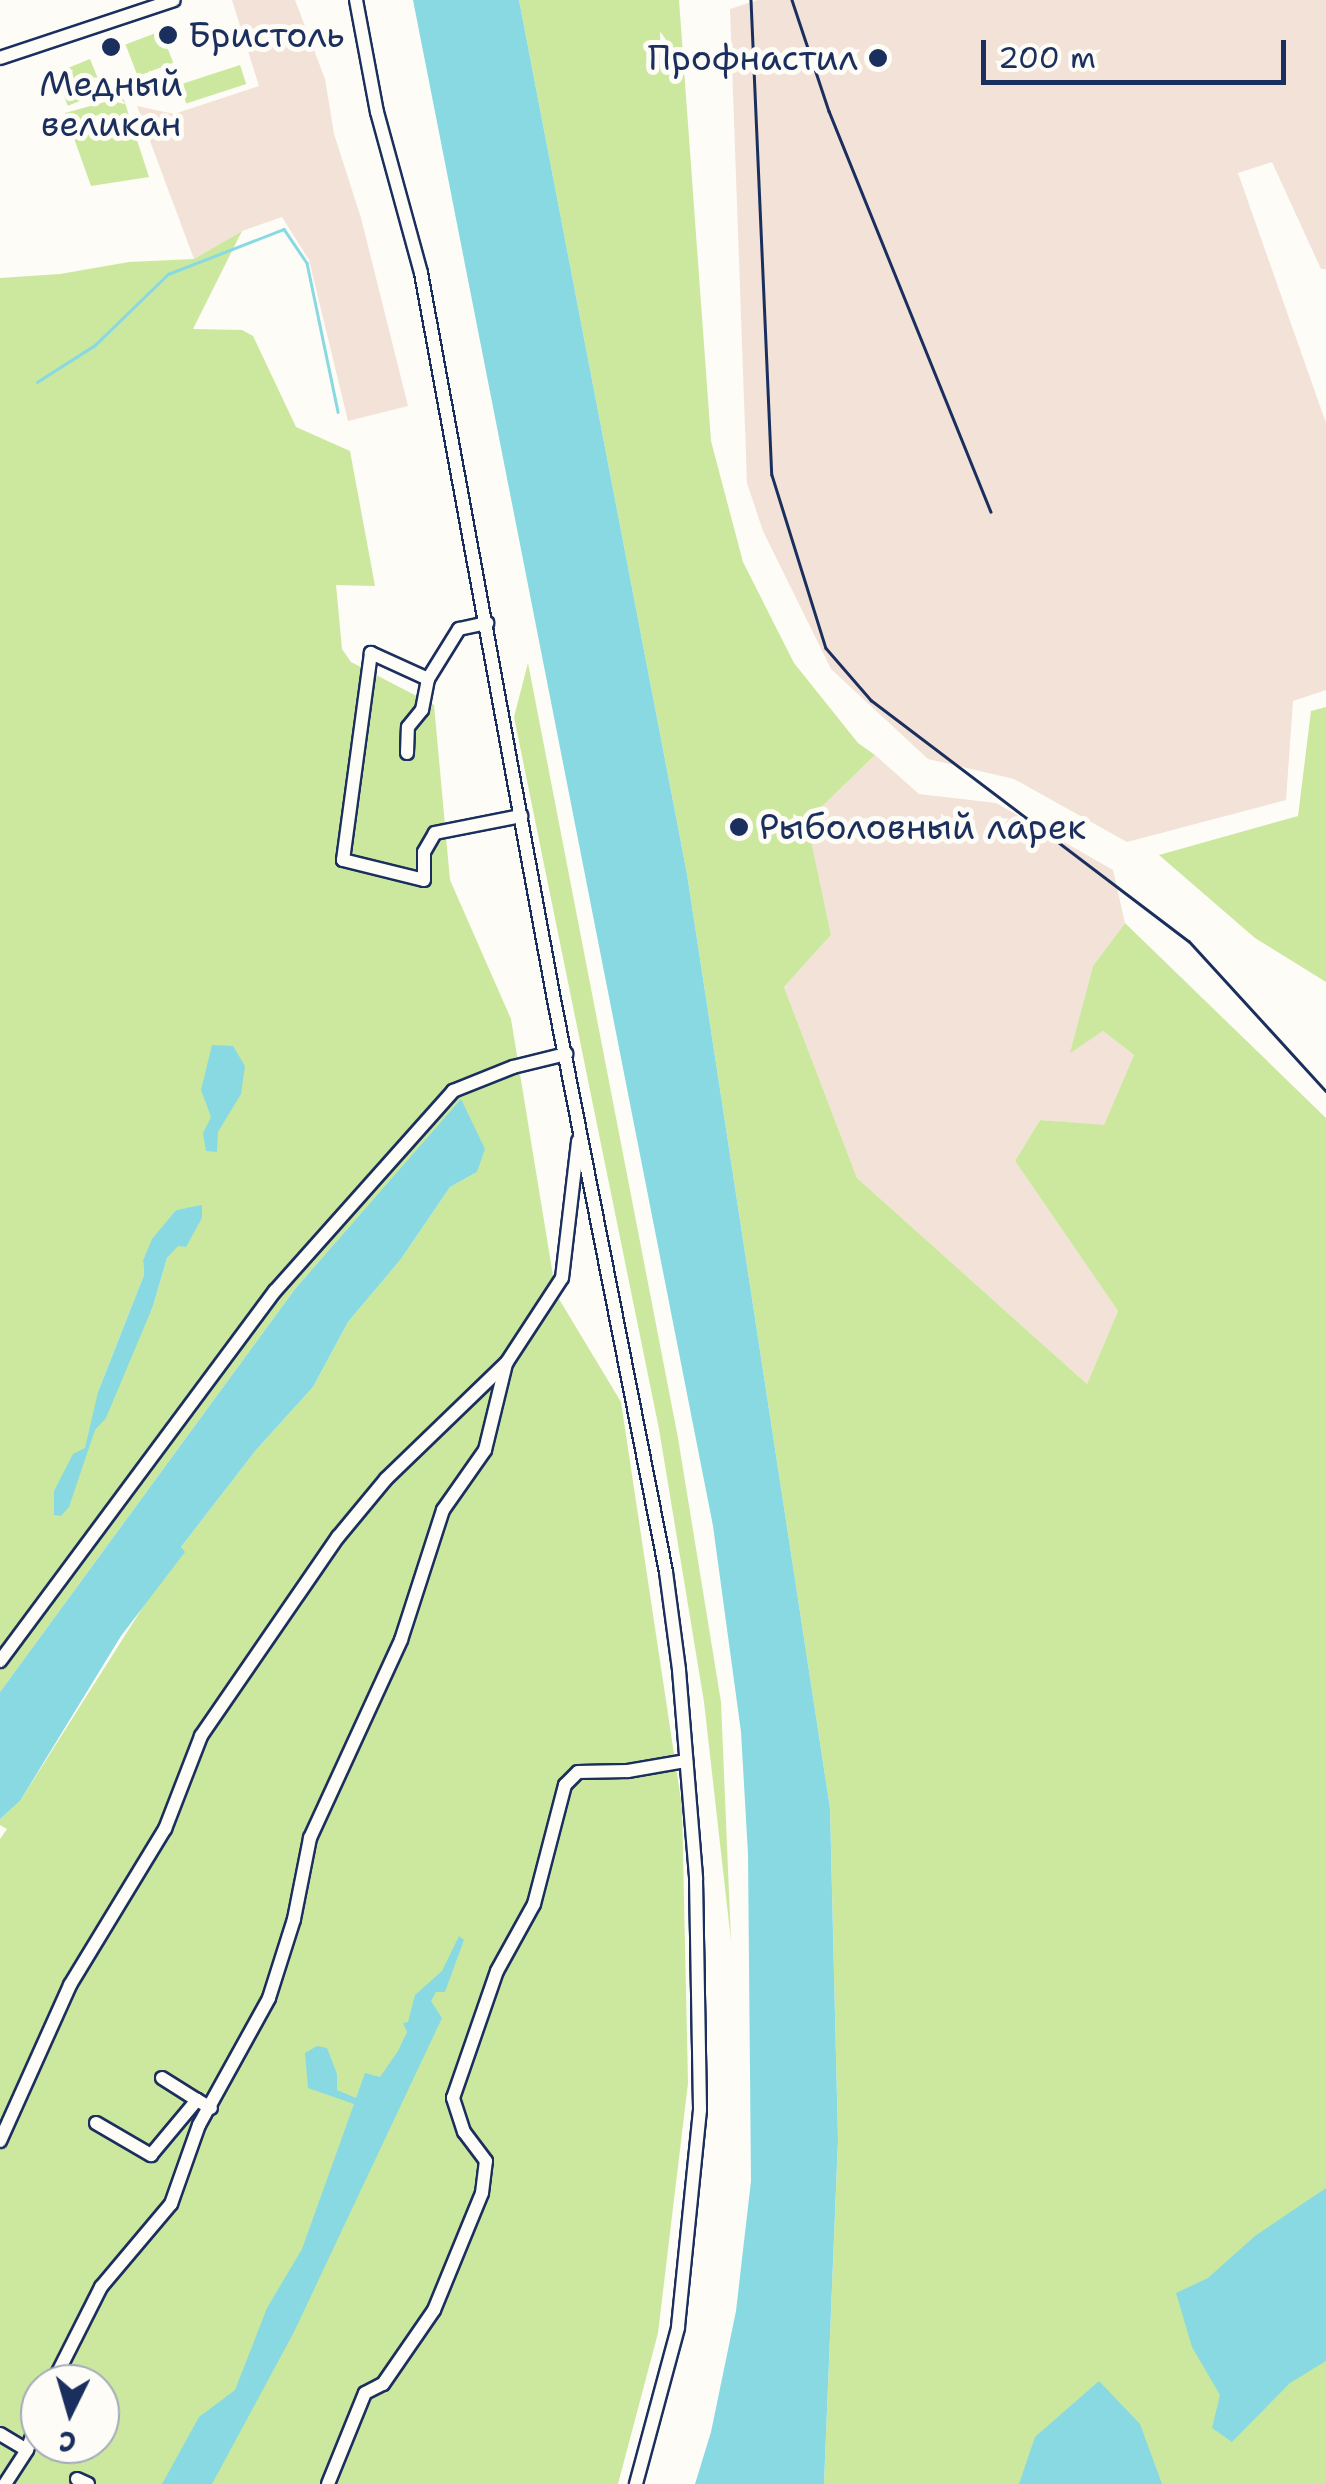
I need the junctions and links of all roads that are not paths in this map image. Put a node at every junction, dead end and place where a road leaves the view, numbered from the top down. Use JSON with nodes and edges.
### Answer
{"nodes":[{"id":1,"x":174,"y":0,"type":"edge"},
{"id":2,"x":356,"y":0,"type":"edge"},
{"id":3,"x":0,"y":58,"type":"edge"},
{"id":4,"x":488,"y":623,"type":"junction"},
{"id":5,"x":428,"y":678,"type":"junction"},
{"id":6,"x":407,"y":753,"type":"dead end"},
{"id":7,"x":521,"y":816,"type":"junction"},
{"id":8,"x":566,"y":1054,"type":"junction"},
{"id":9,"x":580,"y":1130,"type":"junction"},
{"id":10,"x":507,"y":1362,"type":"junction"},
{"id":11,"x":0,"y":1661,"type":"edge"},
{"id":12,"x":686,"y":1761,"type":"junction"},
{"id":13,"x":162,"y":2078,"type":"dead end"},
{"id":14,"x":197,"y":2100,"type":"junction"},
{"id":15,"x":211,"y":2108,"type":"junction"},
{"id":16,"x":96,"y":2124,"type":"dead end"},
{"id":17,"x":0,"y":2140,"type":"edge"},
{"id":18,"x":151,"y":2155,"type":"junction"},
{"id":19,"x":143,"y":2169,"type":"dead end"},
{"id":20,"x":62,"y":2364,"type":"edge"},
{"id":21,"x":20,"y":2460,"type":"edge"},
{"id":22,"x":4,"y":2484,"type":"edge"},
{"id":23,"x":328,"y":2484,"type":"edge"},
{"id":24,"x":636,"y":2484,"type":"edge"}],
"edges":[{"from":1,"to":3,"type":"street"},
{"from":2,"to":4,"type":"street"},
{"from":4,"to":5,"type":"street"},
{"from":4,"to":7,"type":"street"},
{"from":5,"to":6,"type":"street"},
{"from":5,"to":7,"type":"street"},
{"from":7,"to":8,"type":"street"},
{"from":8,"to":9,"type":"street"},
{"from":8,"to":11,"type":"street"},
{"from":9,"to":10,"type":"street"},
{"from":9,"to":12,"type":"street"},
{"from":10,"to":15,"type":"street"},
{"from":10,"to":17,"type":"street"},
{"from":12,"to":23,"type":"street"},
{"from":12,"to":24,"type":"street"},
{"from":13,"to":14,"type":"street"},
{"from":14,"to":15,"type":"street"},
{"from":14,"to":18,"type":"street"},
{"from":15,"to":20,"type":"street"},
{"from":16,"to":18,"type":"street"},
{"from":18,"to":19,"type":"street"},
{"from":21,"to":22,"type":"street"}]}
